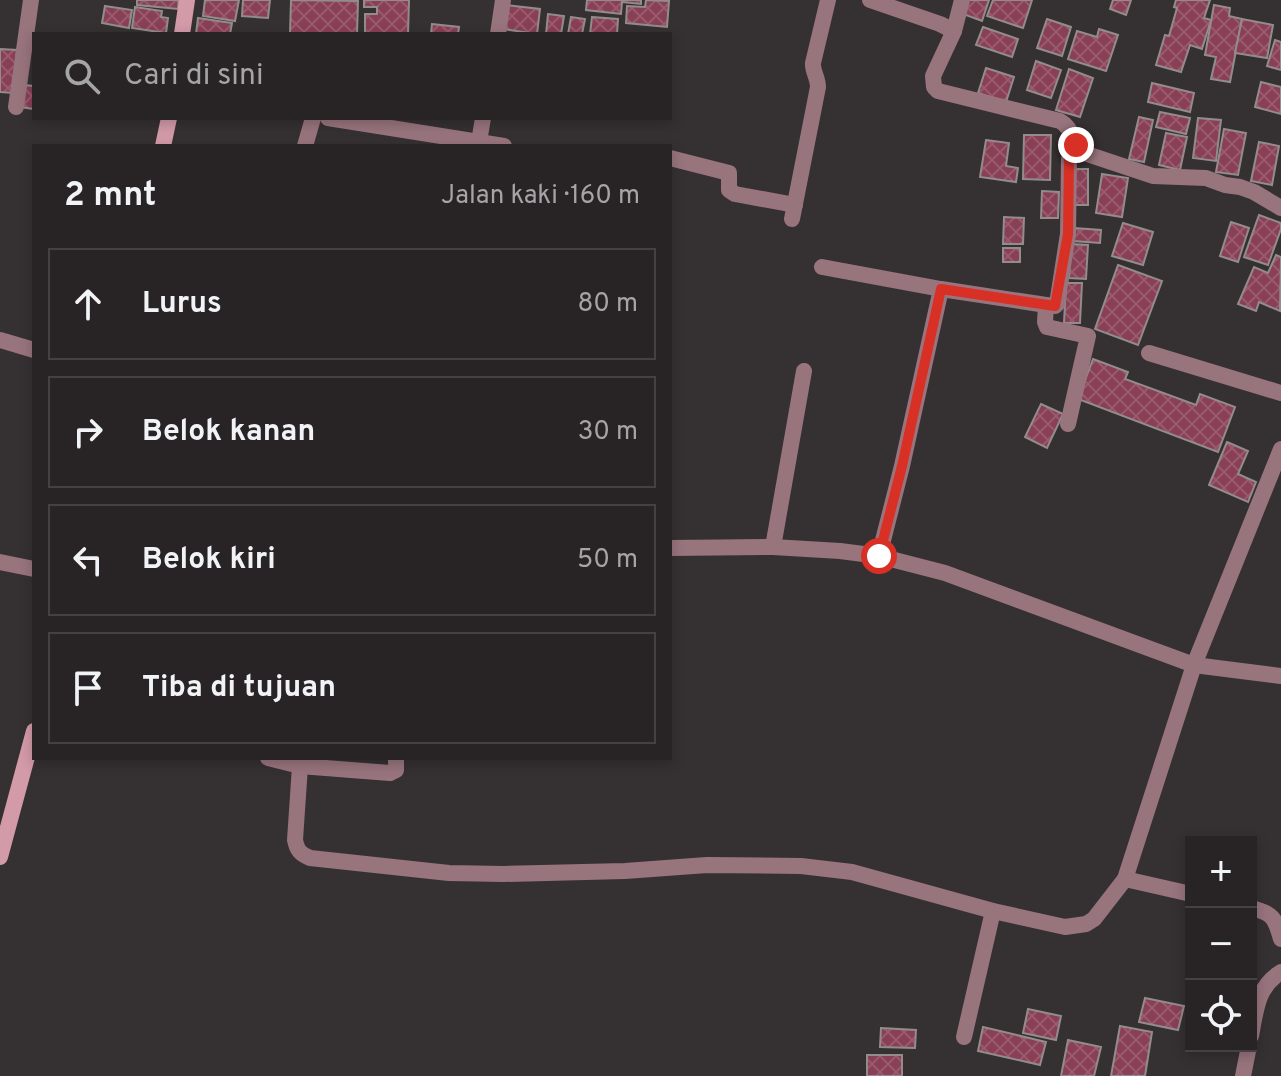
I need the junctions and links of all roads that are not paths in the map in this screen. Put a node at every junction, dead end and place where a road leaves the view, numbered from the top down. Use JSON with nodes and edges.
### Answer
{"nodes":[{"id":1,"x":31,"y":0,"type":"edge"},
{"id":2,"x":187,"y":0,"type":"edge"},
{"id":3,"x":503,"y":0,"type":"edge"},
{"id":4,"x":828,"y":0,"type":"edge"},
{"id":5,"x":870,"y":0,"type":"edge"},
{"id":6,"x":962,"y":0,"type":"edge"},
{"id":7,"x":954,"y":31,"type":"junction"},
{"id":8,"x":182,"y":32,"type":"edge"},
{"id":9,"x":498,"y":32,"type":"edge"},
{"id":10,"x":16,"y":107,"type":"dead end"},
{"id":11,"x":169,"y":120,"type":"edge"},
{"id":12,"x":312,"y":120,"type":"edge"},
{"id":13,"x":341,"y":120,"type":"edge"},
{"id":14,"x":483,"y":120,"type":"edge"},
{"id":15,"x":479,"y":142,"type":"junction"},
{"id":16,"x":163,"y":144,"type":"edge"},
{"id":17,"x":306,"y":144,"type":"edge"},
{"id":18,"x":492,"y":144,"type":"edge"},
{"id":19,"x":1077,"y":147,"type":"junction"},
{"id":20,"x":672,"y":159,"type":"edge"},
{"id":21,"x":1281,"y":208,"type":"edge"},
{"id":22,"x":822,"y":267,"type":"dead end"},
{"id":23,"x":941,"y":289,"type":"junction"},
{"id":24,"x":1046,"y":305,"type":"junction"},
{"id":25,"x":0,"y":340,"type":"edge"},
{"id":26,"x":32,"y":349,"type":"edge"},
{"id":27,"x":1149,"y":353,"type":"dead end"},
{"id":28,"x":804,"y":371,"type":"dead end"},
{"id":29,"x":1281,"y":393,"type":"edge"},
{"id":30,"x":1068,"y":424,"type":"dead end"},
{"id":31,"x":1281,"y":449,"type":"edge"},
{"id":32,"x":773,"y":547,"type":"junction"},
{"id":33,"x":672,"y":548,"type":"edge"},
{"id":34,"x":879,"y":556,"type":"junction"},
{"id":35,"x":0,"y":562,"type":"edge"},
{"id":36,"x":32,"y":569,"type":"edge"},
{"id":37,"x":1194,"y":665,"type":"junction"},
{"id":38,"x":1281,"y":676,"type":"edge"},
{"id":39,"x":32,"y":738,"type":"edge"},
{"id":40,"x":276,"y":760,"type":"edge"},
{"id":41,"x":396,"y":760,"type":"edge"},
{"id":42,"x":300,"y":766,"type":"junction"},
{"id":43,"x":0,"y":857,"type":"edge"},
{"id":44,"x":1125,"y":879,"type":"junction"},
{"id":45,"x":1185,"y":893,"type":"edge"},
{"id":46,"x":1257,"y":910,"type":"edge"},
{"id":47,"x":993,"y":911,"type":"junction"},
{"id":48,"x":1281,"y":939,"type":"edge"},
{"id":49,"x":1281,"y":972,"type":"edge"},
{"id":50,"x":1257,"y":1012,"type":"edge"},
{"id":51,"x":964,"y":1037,"type":"dead end"},
{"id":52,"x":1248,"y":1052,"type":"edge"},
{"id":53,"x":1243,"y":1076,"type":"edge"}],
"edges":[{"from":1,"to":10,"type":"street"},
{"from":2,"to":8,"type":"street"},
{"from":3,"to":9,"type":"street"},
{"from":4,"to":20,"type":"street"},
{"from":5,"to":7,"type":"street"},
{"from":6,"to":7,"type":"street"},
{"from":7,"to":19,"type":"street"},
{"from":11,"to":16,"type":"street"},
{"from":12,"to":17,"type":"street"},
{"from":13,"to":15,"type":"street"},
{"from":14,"to":15,"type":"street"},
{"from":15,"to":18,"type":"street"},
{"from":19,"to":21,"type":"street"},
{"from":19,"to":24,"type":"street"},
{"from":22,"to":23,"type":"street"},
{"from":23,"to":24,"type":"street"},
{"from":23,"to":34,"type":"street"},
{"from":24,"to":30,"type":"street"},
{"from":25,"to":26,"type":"street"},
{"from":27,"to":29,"type":"street"},
{"from":28,"to":32,"type":"street"},
{"from":31,"to":37,"type":"street"},
{"from":32,"to":33,"type":"street"},
{"from":32,"to":34,"type":"street"},
{"from":34,"to":37,"type":"street"},
{"from":35,"to":36,"type":"street"},
{"from":37,"to":38,"type":"street"},
{"from":37,"to":44,"type":"street"},
{"from":39,"to":43,"type":"street"},
{"from":40,"to":42,"type":"street"},
{"from":41,"to":42,"type":"street"},
{"from":42,"to":47,"type":"street"},
{"from":44,"to":45,"type":"street"},
{"from":44,"to":47,"type":"street"},
{"from":46,"to":48,"type":"street"},
{"from":47,"to":51,"type":"street"},
{"from":49,"to":50,"type":"street"},
{"from":52,"to":53,"type":"street"}]}
